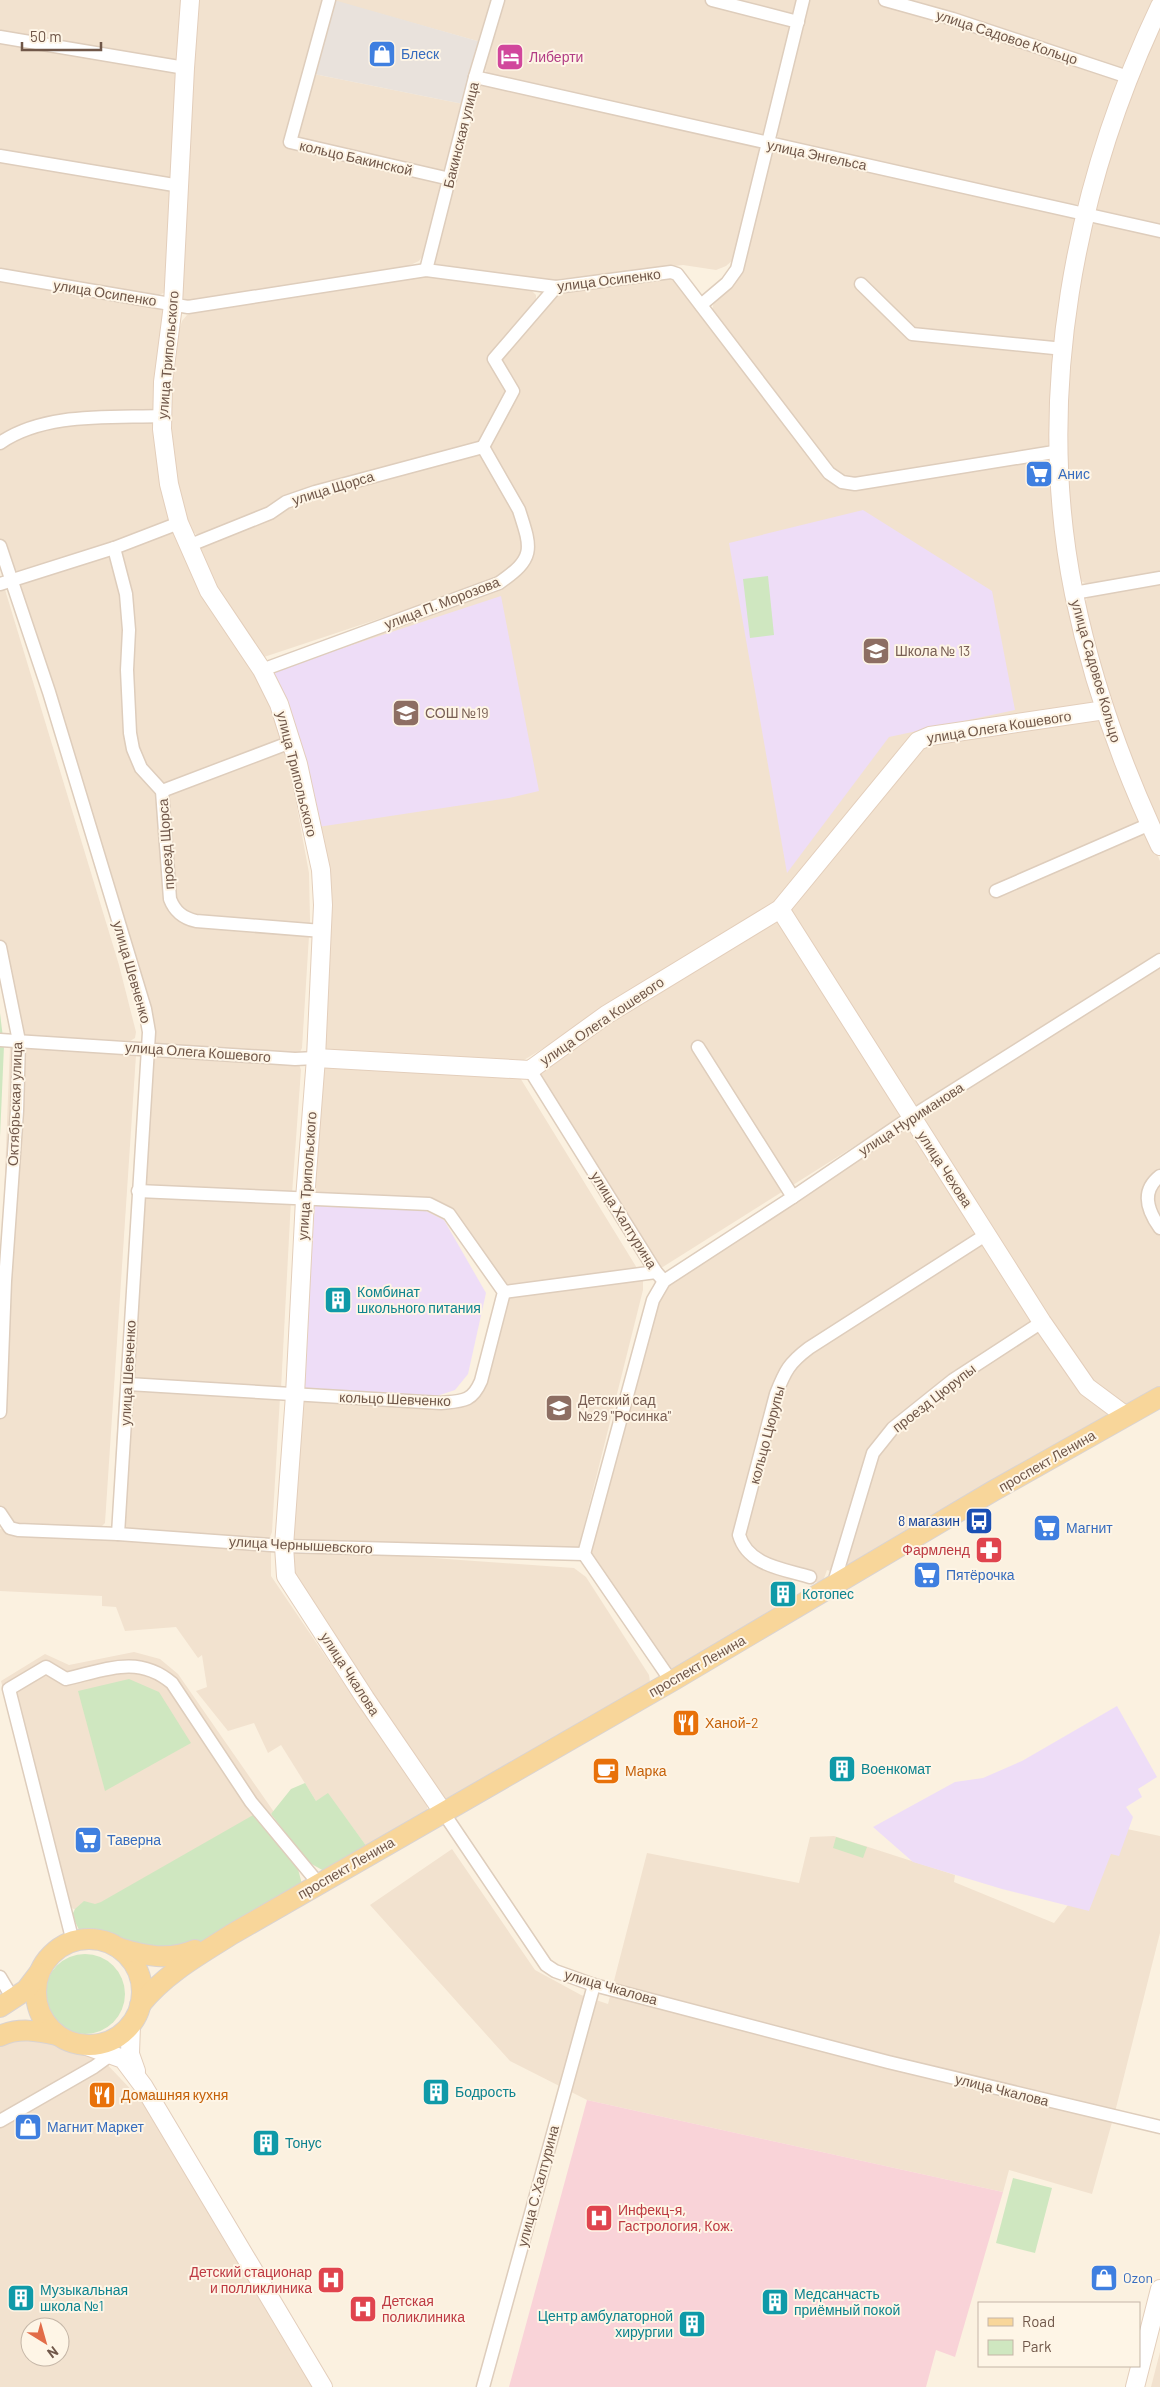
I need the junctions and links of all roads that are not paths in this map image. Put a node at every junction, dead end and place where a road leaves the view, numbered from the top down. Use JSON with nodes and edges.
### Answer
{"nodes":[{"id":1,"x":190,"y":0,"type":"edge"},
{"id":2,"x":329,"y":0,"type":"edge"},
{"id":3,"x":498,"y":0,"type":"edge"},
{"id":4,"x":712,"y":0,"type":"edge"},
{"id":5,"x":803,"y":0,"type":"edge"},
{"id":6,"x":885,"y":0,"type":"edge"},
{"id":7,"x":1160,"y":6,"type":"edge"},
{"id":8,"x":798,"y":22,"type":"junction"},
{"id":9,"x":0,"y":37,"type":"edge"},
{"id":10,"x":185,"y":68,"type":"junction"},
{"id":11,"x":475,"y":77,"type":"junction"},
{"id":12,"x":1128,"y":77,"type":"junction"},
{"id":13,"x":768,"y":144,"type":"junction"},
{"id":14,"x":0,"y":156,"type":"edge"},
{"id":15,"x":450,"y":179,"type":"junction"},
{"id":16,"x":180,"y":186,"type":"junction"},
{"id":17,"x":1085,"y":214,"type":"junction"},
{"id":18,"x":1160,"y":231,"type":"edge"},
{"id":19,"x":426,"y":270,"type":"junction"},
{"id":20,"x":0,"y":276,"type":"edge"},
{"id":21,"x":861,"y":284,"type":"dead end"},
{"id":22,"x":556,"y":287,"type":"junction"},
{"id":23,"x":173,"y":305,"type":"junction"},
{"id":24,"x":701,"y":305,"type":"junction"},
{"id":25,"x":1064,"y":349,"type":"junction"},
{"id":26,"x":162,"y":416,"type":"junction"},
{"id":27,"x":0,"y":443,"type":"edge"},
{"id":28,"x":483,"y":447,"type":"junction"},
{"id":29,"x":1060,"y":451,"type":"junction"},
{"id":30,"x":179,"y":523,"type":"junction"},
{"id":31,"x":0,"y":546,"type":"edge"},
{"id":32,"x":188,"y":546,"type":"junction"},
{"id":33,"x":114,"y":548,"type":"junction"},
{"id":34,"x":1160,"y":578,"type":"edge"},
{"id":35,"x":13,"y":580,"type":"junction"},
{"id":36,"x":0,"y":584,"type":"edge"},
{"id":37,"x":1074,"y":593,"type":"junction"},
{"id":38,"x":262,"y":670,"type":"junction"},
{"id":39,"x":1106,"y":710,"type":"junction"},
{"id":40,"x":291,"y":742,"type":"junction"},
{"id":41,"x":162,"y":791,"type":"junction"},
{"id":42,"x":1150,"y":824,"type":"junction"},
{"id":43,"x":1160,"y":846,"type":"edge"},
{"id":44,"x":996,"y":891,"type":"dead end"},
{"id":45,"x":780,"y":909,"type":"junction"},
{"id":46,"x":322,"y":931,"type":"junction"},
{"id":47,"x":0,"y":946,"type":"edge"},
{"id":48,"x":1160,"y":960,"type":"edge"},
{"id":49,"x":0,"y":1040,"type":"edge"},
{"id":50,"x":19,"y":1041,"type":"junction"},
{"id":51,"x":698,"y":1047,"type":"dead end"},
{"id":52,"x":148,"y":1048,"type":"junction"},
{"id":53,"x":316,"y":1058,"type":"junction"},
{"id":54,"x":530,"y":1070,"type":"junction"},
{"id":55,"x":911,"y":1117,"type":"junction"},
{"id":56,"x":1160,"y":1176,"type":"edge"},
{"id":57,"x":138,"y":1191,"type":"junction"},
{"id":58,"x":793,"y":1198,"type":"junction"},
{"id":59,"x":305,"y":1199,"type":"junction"},
{"id":60,"x":1160,"y":1228,"type":"edge"},
{"id":61,"x":987,"y":1234,"type":"junction"},
{"id":62,"x":660,"y":1276,"type":"junction"},
{"id":63,"x":504,"y":1292,"type":"junction"},
{"id":64,"x":1042,"y":1322,"type":"junction"},
{"id":65,"x":128,"y":1384,"type":"junction"},
{"id":66,"x":295,"y":1395,"type":"junction"},
{"id":67,"x":1160,"y":1397,"type":"edge"},
{"id":68,"x":0,"y":1412,"type":"edge"},
{"id":69,"x":1126,"y":1416,"type":"junction"},
{"id":70,"x":0,"y":1513,"type":"edge"},
{"id":71,"x":118,"y":1534,"type":"junction"},
{"id":72,"x":284,"y":1546,"type":"junction"},
{"id":73,"x":584,"y":1554,"type":"junction"},
{"id":74,"x":810,"y":1577,"type":"dead end"},
{"id":75,"x":832,"y":1586,"type":"junction"},
{"id":76,"x":667,"y":1674,"type":"dead end"},
{"id":77,"x":442,"y":1812,"type":"junction"},
{"id":78,"x":319,"y":1884,"type":"junction"},
{"id":79,"x":234,"y":1933,"type":"junction"},
{"id":80,"x":73,"y":1942,"type":"junction"},
{"id":81,"x":117,"y":1948,"type":"junction"},
{"id":82,"x":40,"y":1971,"type":"junction"},
{"id":83,"x":0,"y":1977,"type":"edge"},
{"id":84,"x":594,"y":1985,"type":"junction"},
{"id":85,"x":6,"y":2003,"type":"edge"},
{"id":86,"x":140,"y":2005,"type":"junction"},
{"id":87,"x":131,"y":2024,"type":"junction"},
{"id":88,"x":57,"y":2035,"type":"junction"},
{"id":89,"x":0,"y":2036,"type":"edge"},
{"id":90,"x":87,"y":2046,"type":"junction"},
{"id":91,"x":112,"y":2054,"type":"junction"},
{"id":92,"x":144,"y":2087,"type":"junction"},
{"id":93,"x":0,"y":2121,"type":"edge"},
{"id":94,"x":1160,"y":2127,"type":"edge"},
{"id":95,"x":1160,"y":2289,"type":"edge"},
{"id":96,"x":323,"y":2387,"type":"edge"},
{"id":97,"x":483,"y":2387,"type":"edge"},
{"id":98,"x":1135,"y":2387,"type":"edge"}],
"edges":[{"from":1,"to":10,"type":"street","name":"улица Трипольского"},
{"from":2,"to":15,"type":"street","name":"кольцо Бакинской"},
{"from":3,"to":11,"type":"street","name":"Бакинская улица"},
{"from":4,"to":8,"type":"street"},
{"from":5,"to":8,"type":"street"},
{"from":6,"to":12,"type":"street","name":"улица Садовое Кольцо"},
{"from":7,"to":12,"type":"street","name":"улица Садовое Кольцо"},
{"from":8,"to":13,"type":"street"},
{"from":9,"to":10,"type":"street"},
{"from":10,"to":16,"type":"street","name":"улица Трипольского"},
{"from":11,"to":13,"type":"street","name":"улица Энгельса"},
{"from":11,"to":15,"type":"street","name":"Бакинская улица"},
{"from":12,"to":17,"type":"street","name":"улица Садовое Кольцо"},
{"from":13,"to":17,"type":"street","name":"улица Энгельса"},
{"from":13,"to":24,"type":"street"},
{"from":14,"to":16,"type":"street"},
{"from":15,"to":19,"type":"street","name":"Бакинская улица"},
{"from":16,"to":23,"type":"street","name":"улица Трипольского"},
{"from":17,"to":18,"type":"street","name":"улица Энгельса"},
{"from":17,"to":25,"type":"street","name":"улица Садовое Кольцо"},
{"from":19,"to":22,"type":"street","name":"улица Осипенко"},
{"from":19,"to":23,"type":"street","name":"улица Осипенко"},
{"from":20,"to":23,"type":"street","name":"улица Осипенко"},
{"from":21,"to":25,"type":"street"},
{"from":22,"to":24,"type":"street","name":"улица Осипенко"},
{"from":22,"to":28,"type":"street"},
{"from":23,"to":26,"type":"street","name":"улица Трипольского"},
{"from":24,"to":29,"type":"street","name":"улица Осипенко"},
{"from":25,"to":29,"type":"street","name":"улица Садовое Кольцо"},
{"from":26,"to":27,"type":"street"},
{"from":26,"to":30,"type":"street","name":"улица Трипольского"},
{"from":28,"to":32,"type":"street","name":"улица Щорса"},
{"from":28,"to":38,"type":"street","name":"улица П. Морозова"},
{"from":29,"to":37,"type":"street","name":"улица Садовое Кольцо"},
{"from":30,"to":32,"type":"street","name":"улица Трипольского"},
{"from":30,"to":33,"type":"street"},
{"from":31,"to":35,"type":"street","name":"улица Шевченко"},
{"from":32,"to":38,"type":"street","name":"улица Трипольского"},
{"from":33,"to":35,"type":"street"},
{"from":33,"to":41,"type":"street","name":"проезд Щорса"},
{"from":34,"to":37,"type":"street"},
{"from":35,"to":36,"type":"street"},
{"from":35,"to":52,"type":"street","name":"улица Шевченко"},
{"from":37,"to":39,"type":"street","name":"улица Садовое Кольцо"},
{"from":38,"to":40,"type":"street","name":"улица Трипольского"},
{"from":39,"to":42,"type":"street","name":"улица Садовое Кольцо"},
{"from":39,"to":45,"type":"street","name":"улица Олега Кошевого"},
{"from":40,"to":41,"type":"street"},
{"from":40,"to":46,"type":"street","name":"улица Трипольского"},
{"from":41,"to":46,"type":"street","name":"проезд Щорса"},
{"from":42,"to":43,"type":"street","name":"улица Садовое Кольцо"},
{"from":42,"to":44,"type":"street"},
{"from":45,"to":54,"type":"street","name":"улица Олега Кошевого"},
{"from":45,"to":55,"type":"street","name":"улица Чехова"},
{"from":46,"to":53,"type":"street","name":"улица Трипольского"},
{"from":47,"to":50,"type":"street","name":"Октябрьская улица"},
{"from":48,"to":55,"type":"street","name":"улица Нуриманова"},
{"from":49,"to":50,"type":"street","name":"улица Олега Кошевого"},
{"from":50,"to":52,"type":"street","name":"улица Олега Кошевого"},
{"from":50,"to":68,"type":"street","name":"Октябрьская улица"},
{"from":51,"to":58,"type":"street"},
{"from":52,"to":53,"type":"street","name":"улица Олега Кошевого"},
{"from":52,"to":57,"type":"street","name":"улица Шевченко"},
{"from":53,"to":54,"type":"street","name":"улица Олега Кошевого"},
{"from":53,"to":59,"type":"street","name":"улица Трипольского"},
{"from":54,"to":62,"type":"street","name":"улица Халтурина"},
{"from":55,"to":58,"type":"street","name":"улица Нуриманова"},
{"from":55,"to":61,"type":"street","name":"улица Чехова"},
{"from":56,"to":60,"type":"street"},
{"from":57,"to":59,"type":"street"},
{"from":57,"to":65,"type":"street","name":"улица Шевченко"},
{"from":58,"to":62,"type":"street","name":"улица Нуриманова"},
{"from":59,"to":63,"type":"street"},
{"from":59,"to":66,"type":"street","name":"улица Трипольского"},
{"from":61,"to":64,"type":"street","name":"улица Чехова"},
{"from":61,"to":74,"type":"street","name":"кольцо Цюрупы"},
{"from":62,"to":63,"type":"street"},
{"from":62,"to":73,"type":"street","name":"улица Халтурина"},
{"from":63,"to":66,"type":"street","name":"кольцо Шевченко"},
{"from":64,"to":69,"type":"street","name":"улица Чехова"},
{"from":64,"to":75,"type":"street","name":"проезд Цюрупы"},
{"from":65,"to":66,"type":"street","name":"кольцо Шевченко"},
{"from":65,"to":71,"type":"street","name":"улица Шевченко"},
{"from":66,"to":72,"type":"street","name":"улица Трипольского"},
{"from":67,"to":69,"type":"main road","name":"проспект Ленина"},
{"from":69,"to":75,"type":"main road","name":"проспект Ленина"},
{"from":70,"to":71,"type":"street","name":"улица Чернышевского"},
{"from":71,"to":72,"type":"street","name":"улица Чернышевского"},
{"from":72,"to":73,"type":"street","name":"улица Чернышевского"},
{"from":72,"to":77,"type":"street","name":"улица Чкалова"},
{"from":73,"to":76,"type":"street"},
{"from":75,"to":77,"type":"main road","name":"проспект Ленина"},
{"from":77,"to":78,"type":"main road","name":"проспект Ленина"},
{"from":77,"to":84,"type":"street","name":"улица Чкалова"},
{"from":78,"to":79,"type":"main road","name":"проспект Ленина"},
{"from":78,"to":80,"type":"street"},
{"from":79,"to":81,"type":"main road","name":"проспект Ленина"},
{"from":79,"to":86,"type":"main road","name":"проспект Ленина"},
{"from":80,"to":81,"type":"main road"},
{"from":80,"to":82,"type":"main road"},
{"from":81,"to":86,"type":"main road"},
{"from":82,"to":85,"type":"main road"},
{"from":82,"to":88,"type":"main road"},
{"from":83,"to":85,"type":"street"},
{"from":84,"to":94,"type":"street","name":"улица Чкалова"},
{"from":84,"to":97,"type":"street","name":"улица С.Халтурина"},
{"from":86,"to":87,"type":"main road"},
{"from":87,"to":90,"type":"main road"},
{"from":87,"to":92,"type":"street"},
{"from":88,"to":89,"type":"main road"},
{"from":88,"to":90,"type":"main road"},
{"from":90,"to":91,"type":"street"},
{"from":91,"to":92,"type":"street"},
{"from":91,"to":93,"type":"street"},
{"from":92,"to":96,"type":"street"},
{"from":95,"to":98,"type":"street"}]}
